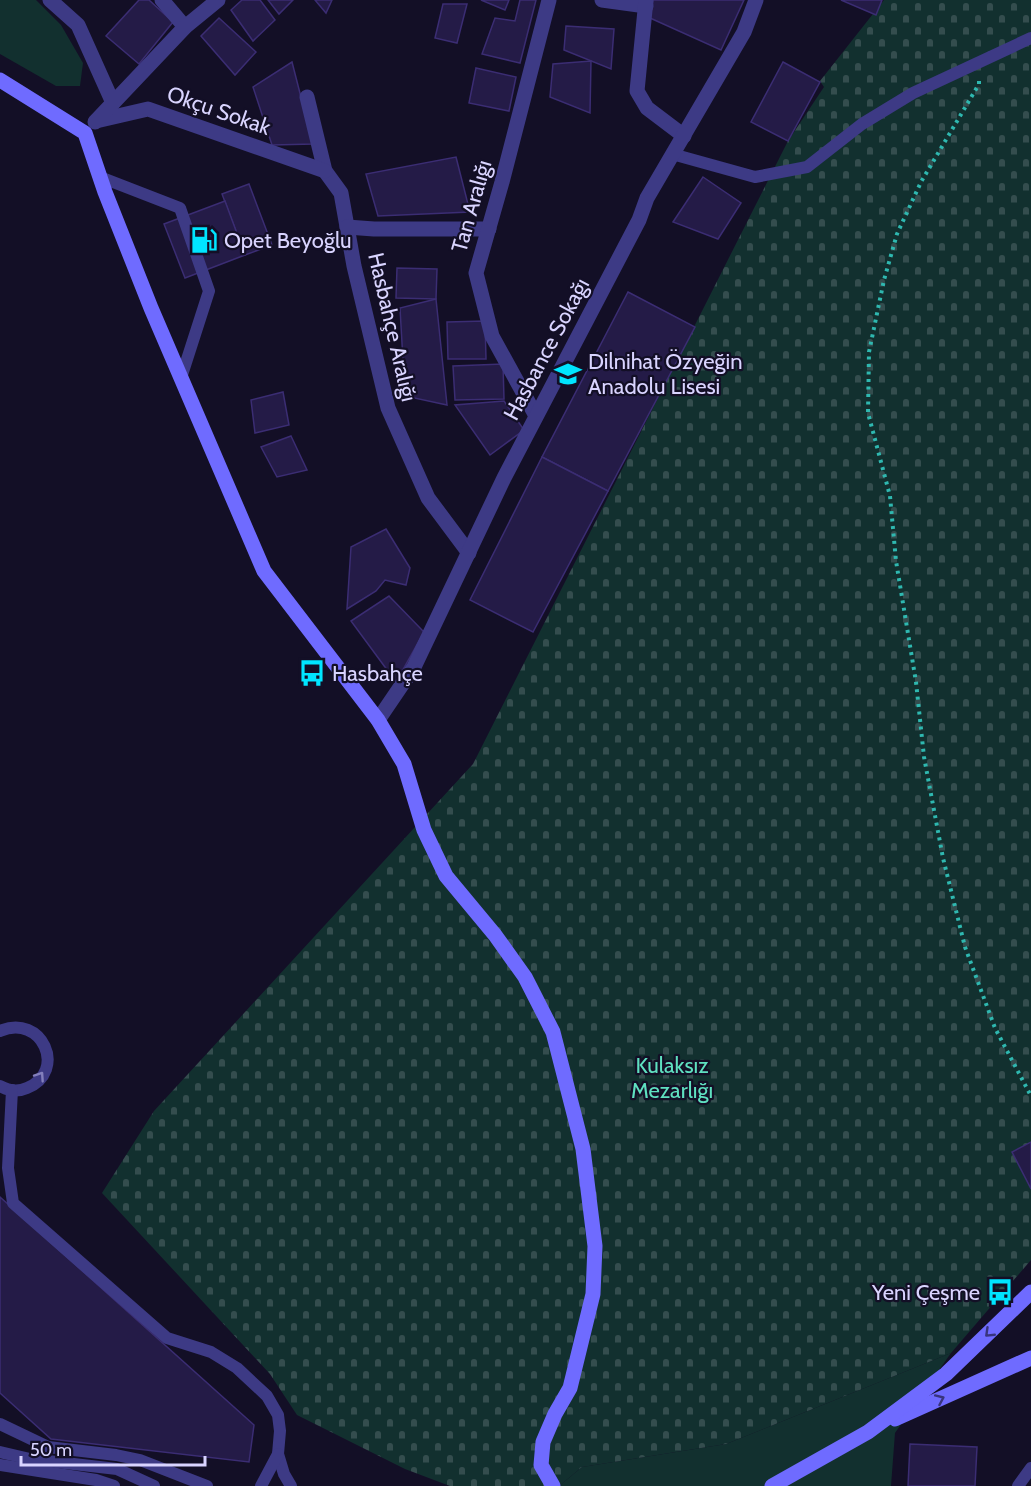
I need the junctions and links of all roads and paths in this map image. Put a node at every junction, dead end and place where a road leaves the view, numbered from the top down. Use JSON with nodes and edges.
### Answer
{"nodes":[{"id":1,"x":50,"y":0,"type":"edge"},
{"id":2,"x":162,"y":0,"type":"edge"},
{"id":3,"x":218,"y":0,"type":"edge"},
{"id":4,"x":549,"y":0,"type":"edge"},
{"id":5,"x":602,"y":0,"type":"edge"},
{"id":6,"x":756,"y":0,"type":"edge"},
{"id":7,"x":646,"y":3,"type":"edge"},
{"id":8,"x":184,"y":27,"type":"junction"},
{"id":9,"x":1031,"y":38,"type":"edge"},
{"id":10,"x":977,"y":62,"type":"junction"},
{"id":11,"x":0,"y":80,"type":"edge"},
{"id":12,"x":308,"y":98,"type":"dead end"},
{"id":13,"x":113,"y":103,"type":"junction"},
{"id":14,"x":96,"y":121,"type":"junction"},
{"id":15,"x":85,"y":133,"type":"junction"},
{"id":16,"x":684,"y":136,"type":"junction"},
{"id":17,"x":672,"y":154,"type":"junction"},
{"id":18,"x":326,"y":171,"type":"junction"},
{"id":19,"x":100,"y":177,"type":"junction"},
{"id":20,"x":348,"y":227,"type":"junction"},
{"id":21,"x":489,"y":229,"type":"junction"},
{"id":22,"x":181,"y":378,"type":"junction"},
{"id":23,"x":536,"y":416,"type":"junction"},
{"id":24,"x":469,"y":553,"type":"junction"},
{"id":25,"x":378,"y":720,"type":"junction"},
{"id":26,"x":0,"y":1031,"type":"edge"},
{"id":27,"x":6,"y":1088,"type":"edge"},
{"id":28,"x":1031,"y":1096,"type":"edge"},
{"id":29,"x":1031,"y":1292,"type":"edge"},
{"id":30,"x":1031,"y":1358,"type":"edge"},
{"id":31,"x":0,"y":1424,"type":"edge"},
{"id":32,"x":868,"y":1432,"type":"junction"},
{"id":33,"x":0,"y":1452,"type":"edge"},
{"id":34,"x":278,"y":1454,"type":"junction"},
{"id":35,"x":0,"y":1465,"type":"edge"},
{"id":36,"x":1031,"y":1468,"type":"edge"},
{"id":37,"x":114,"y":1486,"type":"edge"},
{"id":38,"x":154,"y":1486,"type":"edge"},
{"id":39,"x":207,"y":1486,"type":"edge"},
{"id":40,"x":261,"y":1486,"type":"edge"},
{"id":41,"x":291,"y":1486,"type":"edge"},
{"id":42,"x":553,"y":1486,"type":"edge"},
{"id":43,"x":772,"y":1486,"type":"edge"},
{"id":44,"x":1018,"y":1486,"type":"edge"}],
"edges":[{"from":1,"to":13,"type":"street"},
{"from":2,"to":8,"type":"street"},
{"from":3,"to":8,"type":"street"},
{"from":4,"to":21,"type":"street","name":"Tan Aralığı"},
{"from":5,"to":7,"type":"street"},
{"from":6,"to":16,"type":"street","name":"Hasbance Sokağı"},
{"from":7,"to":16,"type":"street"},
{"from":8,"to":13,"type":"street"},
{"from":9,"to":10,"type":"lane"},
{"from":10,"to":17,"type":"lane"},
{"from":10,"to":28,"type":"path"},
{"from":11,"to":15,"type":"street"},
{"from":12,"to":18,"type":"street","name":"Hasbahçe Aralığı"},
{"from":13,"to":14,"type":"street"},
{"from":14,"to":15,"type":"street"},
{"from":14,"to":18,"type":"street","name":"Okçu Sokak"},
{"from":15,"to":19,"type":"street"},
{"from":16,"to":17,"type":"street","name":"Hasbance Sokağı"},
{"from":17,"to":23,"type":"street","name":"Hasbance Sokağı"},
{"from":18,"to":20,"type":"street","name":"Hasbahçe Aralığı"},
{"from":19,"to":22,"type":"street"},
{"from":19,"to":22,"type":"lane"},
{"from":20,"to":21,"type":"street"},
{"from":20,"to":24,"type":"street","name":"Hasbahçe Aralığı"},
{"from":21,"to":23,"type":"street","name":"Tan Aralığı"},
{"from":22,"to":25,"type":"street"},
{"from":23,"to":24,"type":"street","name":"Hasbance Sokağı"},
{"from":24,"to":25,"type":"street","name":"Hasbance Sokağı"},
{"from":25,"to":42,"type":"street"},
{"from":27,"to":26,"type":"lane","one_way":true},
{"from":27,"to":34,"type":"lane"},
{"from":29,"to":32,"type":"street","one_way":true},
{"from":32,"to":30,"type":"street","one_way":true},
{"from":31,"to":39,"type":"lane"},
{"from":32,"to":43,"type":"street"},
{"from":33,"to":38,"type":"lane"},
{"from":34,"to":40,"type":"lane"},
{"from":34,"to":41,"type":"lane"},
{"from":35,"to":37,"type":"lane"},
{"from":36,"to":44,"type":"lane"}]}
